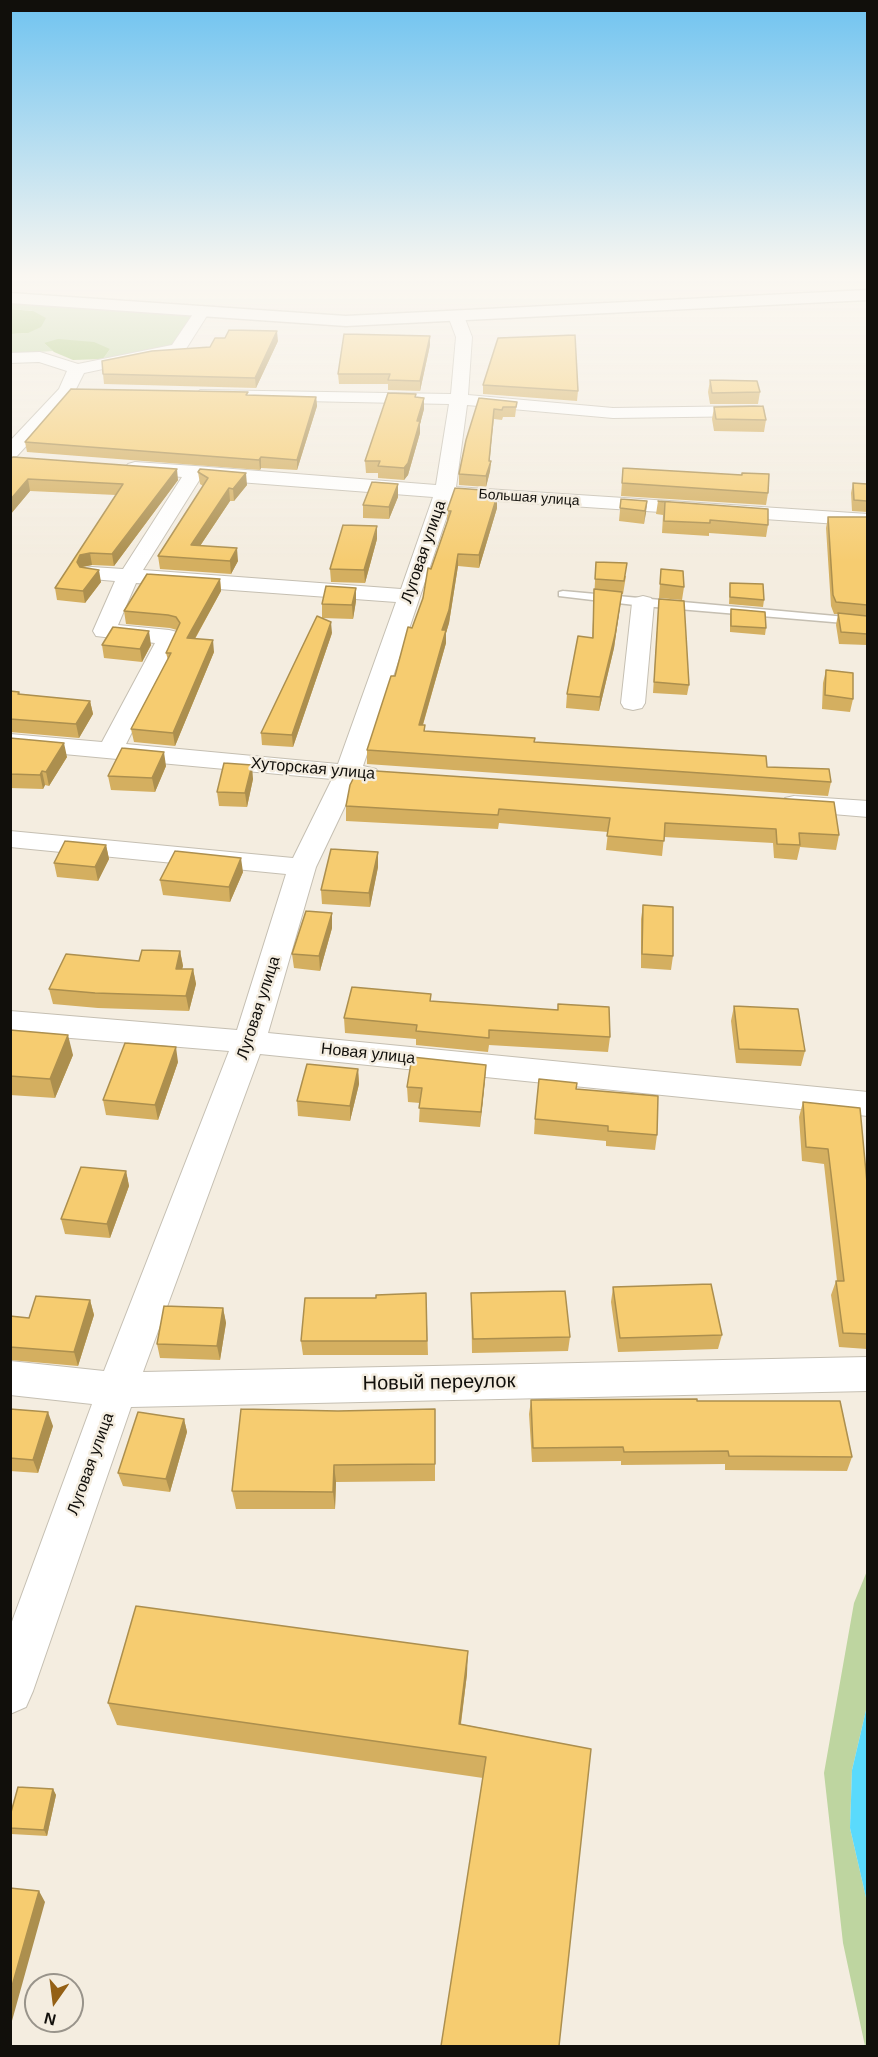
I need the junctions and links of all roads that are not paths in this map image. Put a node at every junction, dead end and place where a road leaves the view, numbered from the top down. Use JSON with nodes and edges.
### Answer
{"nodes":[{"id":1,"x":77,"y":370,"type":"edge"},
{"id":2,"x":461,"y":370,"type":"edge"},
{"id":3,"x":67,"y":391,"type":"junction"},
{"id":4,"x":90,"y":391,"type":"edge"},
{"id":5,"x":186,"y":393,"type":"edge"},
{"id":6,"x":459,"y":399,"type":"junction"},
{"id":7,"x":759,"y":411,"type":"edge"},
{"id":8,"x":10,"y":452,"type":"edge"},
{"id":9,"x":10,"y":459,"type":"edge"},
{"id":10,"x":34,"y":460,"type":"edge"},
{"id":11,"x":114,"y":466,"type":"edge"},
{"id":12,"x":195,"y":472,"type":"junction"},
{"id":13,"x":445,"y":492,"type":"junction"},
{"id":14,"x":867,"y":520,"type":"edge"},
{"id":15,"x":92,"y":573,"type":"edge"},
{"id":16,"x":128,"y":577,"type":"junction"},
{"id":17,"x":563,"y":594,"type":"dead end"},
{"id":18,"x":409,"y":596,"type":"junction"},
{"id":19,"x":643,"y":603,"type":"junction"},
{"id":20,"x":867,"y":622,"type":"edge"},
{"id":21,"x":633,"y":703,"type":"dead end"},
{"id":22,"x":10,"y":741,"type":"edge"},
{"id":23,"x":111,"y":749,"type":"junction"},
{"id":24,"x":348,"y":773,"type":"junction"},
{"id":25,"x":395,"y":776,"type":"edge"},
{"id":26,"x":773,"y":802,"type":"edge"},
{"id":27,"x":867,"y":809,"type":"edge"},
{"id":28,"x":10,"y":838,"type":"edge"},
{"id":29,"x":302,"y":867,"type":"junction"},
{"id":30,"x":10,"y":1022,"type":"edge"},
{"id":31,"x":249,"y":1042,"type":"junction"},
{"id":32,"x":867,"y":1104,"type":"edge"},
{"id":33,"x":867,"y":1374,"type":"edge"},
{"id":34,"x":10,"y":1378,"type":"edge"},
{"id":35,"x":117,"y":1390,"type":"junction"},
{"id":36,"x":10,"y":1691,"type":"edge"}],
"edges":[{"from":1,"to":3,"type":"street"},
{"from":2,"to":6,"type":"street","name":"Луговая улица"},
{"from":3,"to":4,"type":"street"},
{"from":3,"to":8,"type":"street"},
{"from":5,"to":6,"type":"street"},
{"from":6,"to":7,"type":"street"},
{"from":6,"to":13,"type":"street","name":"Луговая улица"},
{"from":9,"to":10,"type":"street"},
{"from":11,"to":12,"type":"street","name":"Большая улица"},
{"from":12,"to":13,"type":"street","name":"Большая улица"},
{"from":12,"to":16,"type":"street"},
{"from":13,"to":14,"type":"street","name":"Большая улица"},
{"from":13,"to":18,"type":"street","name":"Луговая улица"},
{"from":15,"to":16,"type":"street"},
{"from":16,"to":18,"type":"street"},
{"from":16,"to":23,"type":"street"},
{"from":17,"to":19,"type":"lane"},
{"from":18,"to":24,"type":"street","name":"Луговая улица"},
{"from":19,"to":20,"type":"lane"},
{"from":19,"to":21,"type":"street"},
{"from":22,"to":23,"type":"street","name":"Хуторская улица"},
{"from":23,"to":24,"type":"street","name":"Хуторская улица"},
{"from":24,"to":25,"type":"street","name":"Хуторская улица"},
{"from":24,"to":29,"type":"street","name":"Луговая улица"},
{"from":26,"to":27,"type":"street"},
{"from":28,"to":29,"type":"street"},
{"from":29,"to":31,"type":"street","name":"Луговая улица"},
{"from":30,"to":31,"type":"street","name":"Новая улица"},
{"from":31,"to":32,"type":"street","name":"Новая улица"},
{"from":31,"to":35,"type":"street","name":"Луговая улица"},
{"from":33,"to":35,"type":"street","name":"Новый переулок"},
{"from":34,"to":35,"type":"street","name":"Новый переулок"},
{"from":35,"to":36,"type":"street","name":"Луговая улица"}]}
